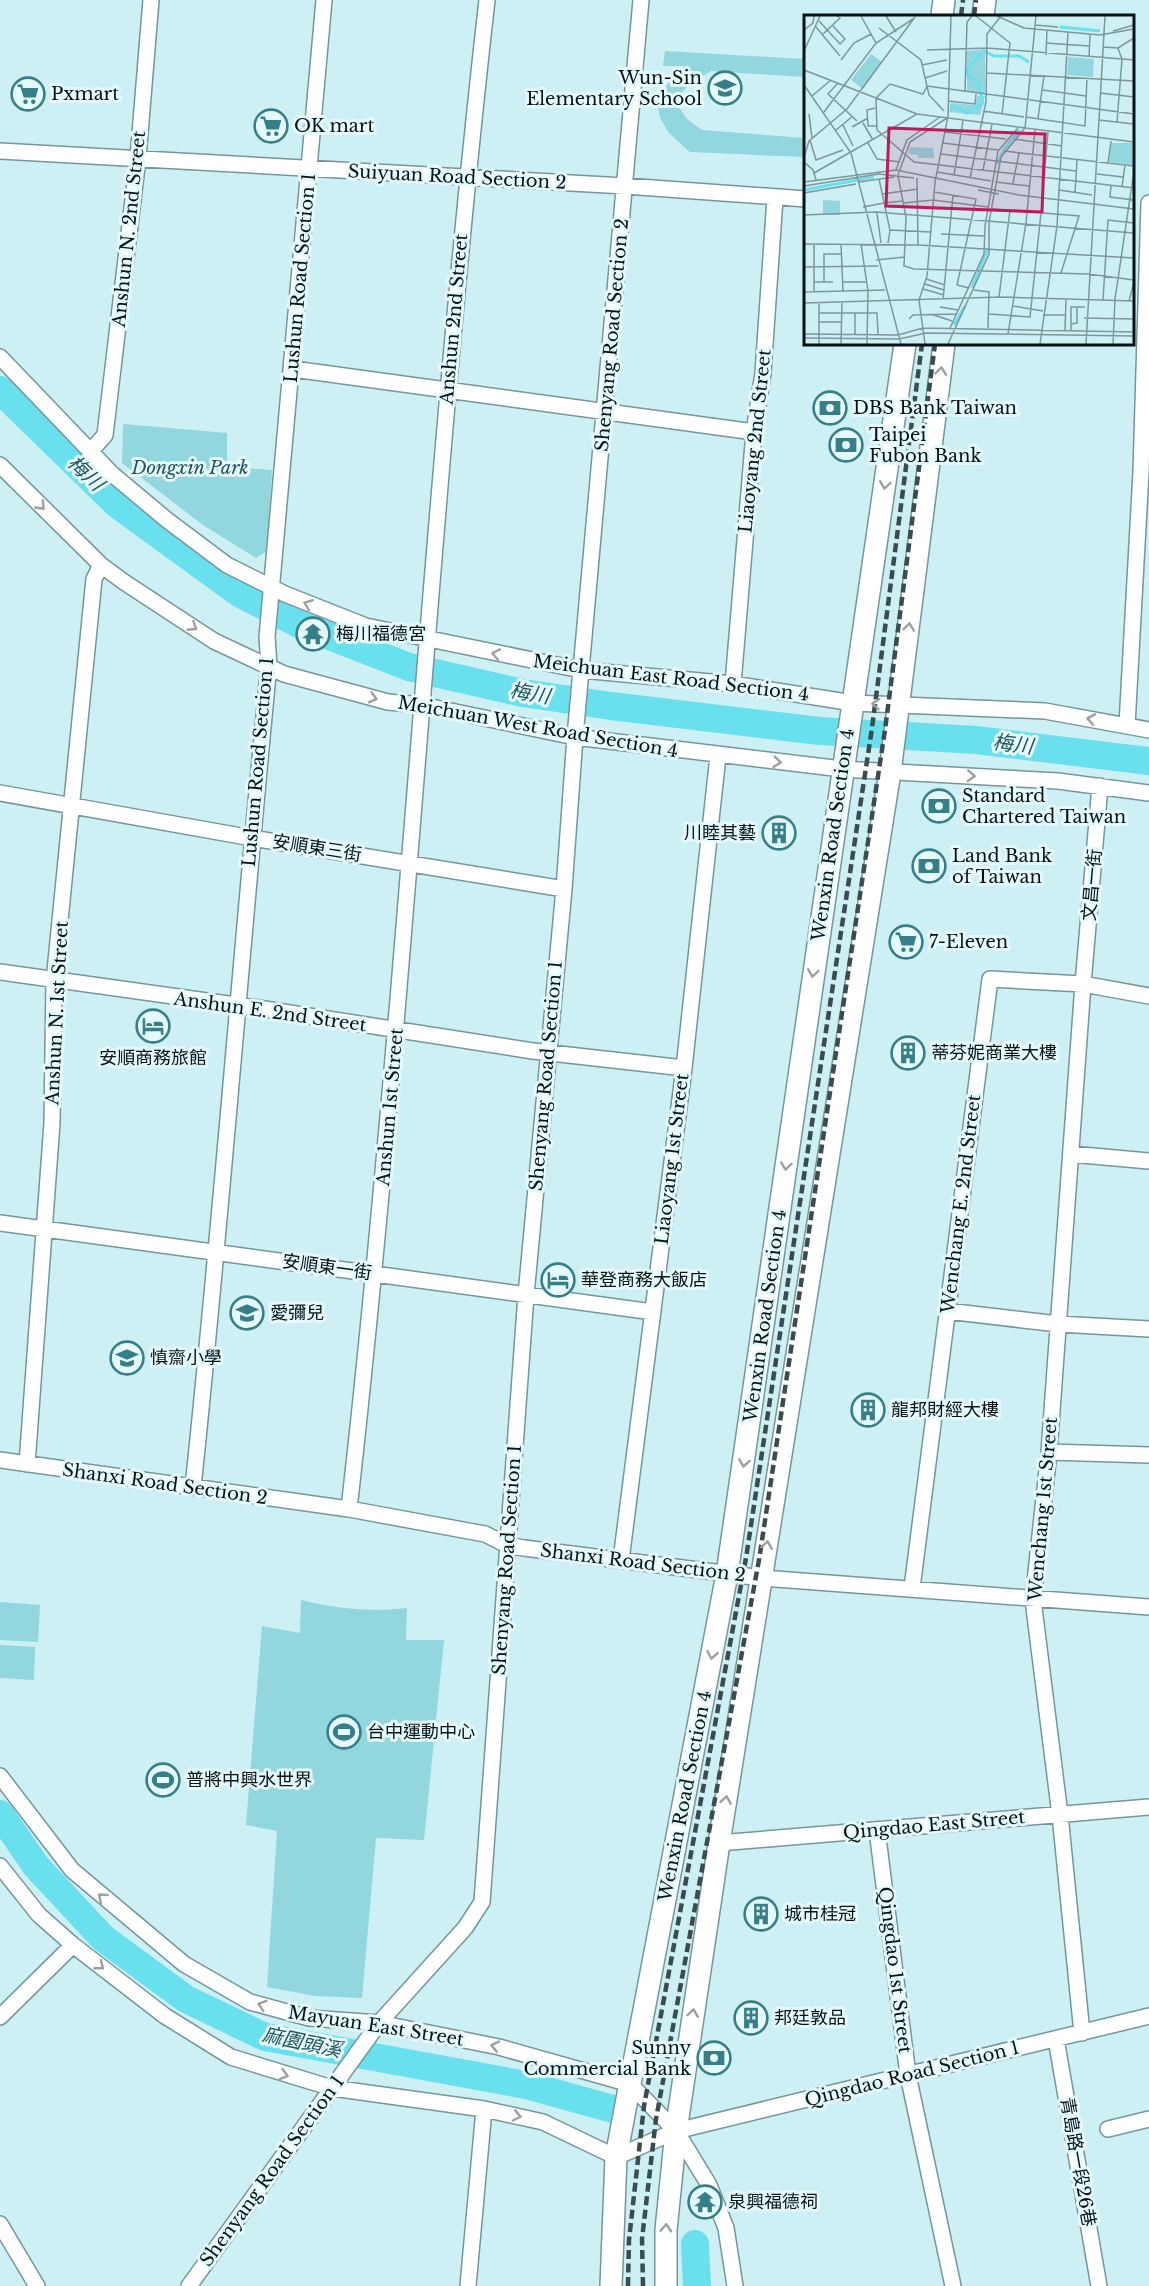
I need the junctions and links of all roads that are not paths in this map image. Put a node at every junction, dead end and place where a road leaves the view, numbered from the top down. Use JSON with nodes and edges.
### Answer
{"nodes":[{"id":1,"x":151,"y":0,"type":"edge"},
{"id":2,"x":324,"y":0,"type":"edge"},
{"id":3,"x":487,"y":0,"type":"edge"},
{"id":4,"x":641,"y":0,"type":"edge"},
{"id":5,"x":944,"y":0,"type":"edge"},
{"id":6,"x":985,"y":0,"type":"edge"},
{"id":7,"x":942,"y":15,"type":"edge"},
{"id":8,"x":983,"y":15,"type":"edge"},
{"id":9,"x":0,"y":151,"type":"edge"},
{"id":10,"x":138,"y":158,"type":"junction"},
{"id":11,"x":309,"y":170,"type":"junction"},
{"id":12,"x":467,"y":177,"type":"junction"},
{"id":13,"x":624,"y":186,"type":"junction"},
{"id":14,"x":775,"y":198,"type":"junction"},
{"id":15,"x":804,"y":199,"type":"edge"},
{"id":16,"x":1145,"y":213,"type":"edge"},
{"id":17,"x":905,"y":345,"type":"edge"},
{"id":18,"x":944,"y":345,"type":"edge"},
{"id":19,"x":0,"y":357,"type":"edge"},
{"id":20,"x":293,"y":369,"type":"junction"},
{"id":21,"x":448,"y":390,"type":"junction"},
{"id":22,"x":605,"y":412,"type":"junction"},
{"id":23,"x":754,"y":432,"type":"junction"},
{"id":24,"x":90,"y":452,"type":"junction"},
{"id":25,"x":0,"y":465,"type":"edge"},
{"id":26,"x":1145,"y":472,"type":"edge"},
{"id":27,"x":101,"y":565,"type":"junction"},
{"id":28,"x":271,"y":595,"type":"junction"},
{"id":29,"x":426,"y":639,"type":"junction"},
{"id":30,"x":269,"y":665,"type":"junction"},
{"id":31,"x":581,"y":670,"type":"junction"},
{"id":32,"x":733,"y":684,"type":"junction"},
{"id":33,"x":853,"y":703,"type":"junction"},
{"id":34,"x":422,"y":705,"type":"junction"},
{"id":35,"x":899,"y":706,"type":"junction"},
{"id":36,"x":1127,"y":725,"type":"junction"},
{"id":37,"x":1149,"y":730,"type":"edge"},
{"id":38,"x":575,"y":737,"type":"junction"},
{"id":39,"x":718,"y":756,"type":"junction"},
{"id":40,"x":842,"y":769,"type":"junction"},
{"id":41,"x":890,"y":772,"type":"junction"},
{"id":42,"x":1100,"y":786,"type":"junction"},
{"id":43,"x":0,"y":793,"type":"edge"},
{"id":44,"x":1149,"y":793,"type":"edge"},
{"id":45,"x":73,"y":804,"type":"junction"},
{"id":46,"x":252,"y":838,"type":"junction"},
{"id":47,"x":411,"y":862,"type":"junction"},
{"id":48,"x":564,"y":889,"type":"junction"},
{"id":49,"x":0,"y":972,"type":"edge"},
{"id":50,"x":54,"y":981,"type":"junction"},
{"id":51,"x":1083,"y":984,"type":"junction"},
{"id":52,"x":1149,"y":996,"type":"edge"},
{"id":53,"x":239,"y":1005,"type":"junction"},
{"id":54,"x":397,"y":1030,"type":"junction"},
{"id":55,"x":548,"y":1052,"type":"junction"},
{"id":56,"x":684,"y":1068,"type":"junction"},
{"id":57,"x":1071,"y":1154,"type":"junction"},
{"id":58,"x":1149,"y":1161,"type":"edge"},
{"id":59,"x":0,"y":1223,"type":"edge"},
{"id":60,"x":43,"y":1230,"type":"junction"},
{"id":61,"x":217,"y":1252,"type":"junction"},
{"id":62,"x":376,"y":1274,"type":"junction"},
{"id":63,"x":526,"y":1295,"type":"junction"},
{"id":64,"x":653,"y":1311,"type":"junction"},
{"id":65,"x":947,"y":1311,"type":"junction"},
{"id":66,"x":1058,"y":1324,"type":"junction"},
{"id":67,"x":1149,"y":1329,"type":"edge"},
{"id":68,"x":1049,"y":1452,"type":"junction"},
{"id":69,"x":1149,"y":1455,"type":"edge"},
{"id":70,"x":0,"y":1460,"type":"edge"},
{"id":71,"x":27,"y":1464,"type":"junction"},
{"id":72,"x":194,"y":1487,"type":"junction"},
{"id":73,"x":349,"y":1509,"type":"junction"},
{"id":74,"x":507,"y":1545,"type":"junction"},
{"id":75,"x":621,"y":1560,"type":"junction"},
{"id":76,"x":728,"y":1574,"type":"junction"},
{"id":77,"x":762,"y":1578,"type":"junction"},
{"id":78,"x":912,"y":1588,"type":"junction"},
{"id":79,"x":1033,"y":1600,"type":"junction"},
{"id":80,"x":1149,"y":1607,"type":"edge"},
{"id":81,"x":0,"y":1776,"type":"edge"},
{"id":82,"x":1149,"y":1808,"type":"edge"},
{"id":83,"x":1060,"y":1815,"type":"junction"},
{"id":84,"x":877,"y":1830,"type":"junction"},
{"id":85,"x":719,"y":1843,"type":"junction"},
{"id":86,"x":0,"y":1866,"type":"edge"},
{"id":87,"x":73,"y":1945,"type":"junction"},
{"id":88,"x":1149,"y":2016,"type":"edge"},
{"id":89,"x":0,"y":2017,"type":"edge"},
{"id":90,"x":379,"y":2023,"type":"junction"},
{"id":91,"x":1082,"y":2033,"type":"junction"},
{"id":92,"x":1056,"y":2039,"type":"junction"},
{"id":93,"x":908,"y":2075,"type":"junction"},
{"id":94,"x":630,"y":2084,"type":"junction"},
{"id":95,"x":332,"y":2088,"type":"junction"},
{"id":96,"x":484,"y":2109,"type":"junction"},
{"id":97,"x":1149,"y":2119,"type":"edge"},
{"id":98,"x":1108,"y":2128,"type":"dead end"},
{"id":99,"x":676,"y":2131,"type":"junction"},
{"id":100,"x":616,"y":2157,"type":"junction"},
{"id":101,"x":0,"y":2224,"type":"edge"},
{"id":102,"x":37,"y":2286,"type":"edge"},
{"id":103,"x":189,"y":2286,"type":"edge"},
{"id":104,"x":468,"y":2286,"type":"edge"},
{"id":105,"x":611,"y":2286,"type":"edge"},
{"id":106,"x":666,"y":2286,"type":"edge"},
{"id":107,"x":735,"y":2286,"type":"edge"},
{"id":108,"x":953,"y":2286,"type":"edge"},
{"id":109,"x":1099,"y":2286,"type":"edge"}],
"edges":[{"from":1,"to":10,"type":"street","name":"Anshun N. 2nd Street"},
{"from":2,"to":11,"type":"street","name":"Lushun Road Section 1"},
{"from":3,"to":12,"type":"street","name":"Anshun 2nd Street"},
{"from":4,"to":13,"type":"street","name":"Shenyang Road Section 2"},
{"from":5,"to":7,"type":"main road"},
{"from":6,"to":8,"type":"main road"},
{"from":9,"to":10,"type":"street","name":"Suiyuan Road Section 2"},
{"from":10,"to":11,"type":"street","name":"Suiyuan Road Section 2"},
{"from":10,"to":24,"type":"street","name":"Anshun N. 2nd Street"},
{"from":11,"to":12,"type":"street","name":"Suiyuan Road Section 2"},
{"from":11,"to":20,"type":"street","name":"Lushun Road Section 1"},
{"from":12,"to":13,"type":"street","name":"Suiyuan Road Section 2"},
{"from":12,"to":21,"type":"street","name":"Anshun 2nd Street"},
{"from":13,"to":14,"type":"street","name":"Suiyuan Road Section 2"},
{"from":13,"to":22,"type":"street","name":"Shenyang Road Section 2"},
{"from":14,"to":15,"type":"street","name":"Suiyuan Road Section 2"},
{"from":14,"to":23,"type":"street","name":"Liaoyang 2nd Street"},
{"from":16,"to":26,"type":"street"},
{"from":17,"to":33,"type":"main road","name":"Wenxin Road Section 4","one_way":true},
{"from":35,"to":18,"type":"main road","name":"Wenxin Road Section 4","one_way":true},
{"from":19,"to":24,"type":"street","name":"Meichuan East Road Section 4"},
{"from":20,"to":21,"type":"street"},
{"from":20,"to":28,"type":"street","name":"Lushun Road Section 1"},
{"from":21,"to":22,"type":"street"},
{"from":21,"to":29,"type":"street","name":"Anshun 2nd Street"},
{"from":22,"to":23,"type":"street"},
{"from":22,"to":31,"type":"street","name":"Shenyang Road Section 2"},
{"from":23,"to":32,"type":"street","name":"Liaoyang 2nd Street"},
{"from":24,"to":28,"type":"street","name":"Meichuan East Road Section 4"},
{"from":25,"to":27,"type":"street","name":"Meichuan West Road Section 4","one_way":true},
{"from":26,"to":36,"type":"street"},
{"from":27,"to":30,"type":"street","name":"Meichuan West Road Section 4","one_way":true},
{"from":27,"to":45,"type":"street","name":"Anshun N. 1st Street"},
{"from":29,"to":28,"type":"street","name":"Meichuan East Road Section 4","one_way":true},
{"from":28,"to":30,"type":"street","name":"Lushun Road Section 1"},
{"from":31,"to":29,"type":"street","name":"Meichuan East Road Section 4","one_way":true},
{"from":29,"to":34,"type":"street","name":"Anshun 2nd Street"},
{"from":30,"to":34,"type":"street","name":"Meichuan West Road Section 4","one_way":true},
{"from":30,"to":46,"type":"street","name":"Lushun Road Section 1"},
{"from":31,"to":32,"type":"street","name":"Meichuan East Road Section 4"},
{"from":31,"to":38,"type":"street","name":"Shenyang Road Section 2"},
{"from":32,"to":33,"type":"street","name":"Meichuan East Road Section 4"},
{"from":35,"to":33,"type":"street","name":"Meichuan East Road Section 4","one_way":true},
{"from":33,"to":40,"type":"main road","name":"Wenxin Road Section 4"},
{"from":34,"to":38,"type":"street","name":"Meichuan West Road Section 4"},
{"from":34,"to":47,"type":"street","name":"Anshun 1st Street"},
{"from":36,"to":35,"type":"street","name":"Meichuan East Road Section 4","one_way":true},
{"from":35,"to":41,"type":"main road","name":"Wenxin Road Section 4"},
{"from":36,"to":37,"type":"street","name":"Meichuan East Road Section 4"},
{"from":38,"to":39,"type":"street","name":"Meichuan West Road Section 4"},
{"from":38,"to":48,"type":"street","name":"Shenyang Road Section 1"},
{"from":39,"to":40,"type":"street","name":"Meichuan West Road Section 4","one_way":true},
{"from":39,"to":56,"type":"street","name":"Liaoyang 1st Street"},
{"from":40,"to":41,"type":"street","name":"Meichuan West Road Section 4"},
{"from":40,"to":76,"type":"main road","name":"Wenxin Road Section 4","one_way":true},
{"from":41,"to":42,"type":"street","name":"Meichuan West Road Section 4","one_way":true},
{"from":77,"to":41,"type":"main road","name":"Wenxin Road Section 4","one_way":true},
{"from":42,"to":44,"type":"street","name":"Meichuan West Road Section 4"},
{"from":42,"to":51,"type":"street","name":"文昌一街"},
{"from":43,"to":45,"type":"street","name":"安順東三街"},
{"from":45,"to":46,"type":"street","name":"安順東三街"},
{"from":45,"to":50,"type":"street","name":"Anshun N. 1st Street"},
{"from":46,"to":47,"type":"street","name":"安順東三街"},
{"from":46,"to":53,"type":"street","name":"Lushun Road Section 1"},
{"from":47,"to":48,"type":"street","name":"安順東三街"},
{"from":47,"to":54,"type":"street","name":"Anshun 1st Street"},
{"from":48,"to":55,"type":"street","name":"Shenyang Road Section 1"},
{"from":49,"to":50,"type":"street","name":"Anshun E. 2nd Street"},
{"from":50,"to":53,"type":"street","name":"Anshun E. 2nd Street"},
{"from":50,"to":60,"type":"street","name":"Anshun N. 1st Street"},
{"from":51,"to":52,"type":"street","name":"Wenchang E. 2nd Street"},
{"from":51,"to":57,"type":"street","name":"Wenchang 1st Street"},
{"from":51,"to":65,"type":"street","name":"Wenchang E. 2nd Street"},
{"from":53,"to":54,"type":"street","name":"Anshun E. 2nd Street"},
{"from":53,"to":61,"type":"street","name":"Lushun Road Section 1"},
{"from":54,"to":55,"type":"street","name":"Anshun E. 2nd Street"},
{"from":54,"to":62,"type":"street","name":"Anshun 1st Street"},
{"from":55,"to":56,"type":"street","name":"Anshun E. 2nd Street"},
{"from":55,"to":63,"type":"street","name":"Shenyang Road Section 1"},
{"from":56,"to":64,"type":"street","name":"Liaoyang 1st Street"},
{"from":57,"to":58,"type":"street"},
{"from":57,"to":66,"type":"street","name":"Wenchang 1st Street"},
{"from":59,"to":60,"type":"street","name":"安順東一街"},
{"from":60,"to":61,"type":"street","name":"安順東一街"},
{"from":60,"to":71,"type":"street","name":"Anshun N. 1st Street"},
{"from":61,"to":62,"type":"street","name":"安順東一街"},
{"from":61,"to":72,"type":"street","name":"Lushun Road Section 1"},
{"from":62,"to":63,"type":"street","name":"安順東一街"},
{"from":62,"to":73,"type":"street","name":"Anshun 1st Street"},
{"from":63,"to":64,"type":"street","name":"安順東一街"},
{"from":63,"to":74,"type":"street","name":"Shenyang Road Section 1"},
{"from":64,"to":75,"type":"street","name":"Liaoyang 1st Street"},
{"from":65,"to":66,"type":"street"},
{"from":65,"to":78,"type":"street","name":"Wenchang E. 2nd Street"},
{"from":66,"to":67,"type":"street"},
{"from":66,"to":68,"type":"street","name":"Wenchang 1st Street"},
{"from":68,"to":69,"type":"street"},
{"from":68,"to":79,"type":"street","name":"Wenchang 1st Street"},
{"from":70,"to":71,"type":"street","name":"Shanxi Road Section 2"},
{"from":71,"to":72,"type":"street","name":"Shanxi Road Section 2"},
{"from":72,"to":73,"type":"street","name":"Shanxi Road Section 2"},
{"from":73,"to":74,"type":"street","name":"Shanxi Road Section 2"},
{"from":74,"to":75,"type":"street","name":"Shanxi Road Section 2"},
{"from":74,"to":90,"type":"street","name":"Shenyang Road Section 1"},
{"from":75,"to":76,"type":"street","name":"Shanxi Road Section 2"},
{"from":76,"to":77,"type":"street","name":"Shanxi Road Section 2"},
{"from":76,"to":94,"type":"main road","name":"Wenxin Road Section 4","one_way":true},
{"from":77,"to":78,"type":"street","name":"Shanxi Road Section 2"},
{"from":85,"to":77,"type":"main road","name":"Wenxin Road Section 4","one_way":true},
{"from":78,"to":79,"type":"street","name":"Shanxi Road Section 2"},
{"from":79,"to":80,"type":"street","name":"Shanxi Road Section 2"},
{"from":79,"to":83,"type":"street","name":"Wenchang 1st Street"},
{"from":90,"to":81,"type":"street","name":"Mayuan East Street","one_way":true},
{"from":82,"to":83,"type":"street","name":"Qingdao East Street"},
{"from":83,"to":84,"type":"street","name":"Qingdao East Street"},
{"from":83,"to":91,"type":"street","name":"Wenchang 1st Street"},
{"from":84,"to":85,"type":"street","name":"Qingdao East Street"},
{"from":84,"to":93,"type":"street","name":"Qingdao 1st Street"},
{"from":99,"to":85,"type":"main road","name":"Wenxin Road Section 4","one_way":true},
{"from":86,"to":87,"type":"street"},
{"from":87,"to":89,"type":"street"},
{"from":87,"to":95,"type":"street","one_way":true},
{"from":88,"to":91,"type":"street","name":"Qingdao Road Section 1"},
{"from":94,"to":90,"type":"street","name":"Mayuan East Street","one_way":true},
{"from":90,"to":95,"type":"street","name":"Shenyang Road Section 1"},
{"from":91,"to":92,"type":"street","name":"Qingdao Road Section 1"},
{"from":92,"to":93,"type":"street","name":"Qingdao Road Section 1"},
{"from":92,"to":109,"type":"street","name":"青島路一段26巷"},
{"from":93,"to":99,"type":"street","name":"Qingdao Road Section 1"},
{"from":93,"to":108,"type":"street","name":"Qingdao 1st Street"},
{"from":94,"to":99,"type":"street","name":"Mayuan East Street"},
{"from":94,"to":100,"type":"main road","name":"Wenxin Road Section 4"},
{"from":95,"to":96,"type":"street"},
{"from":95,"to":103,"type":"street","name":"Shenyang Road Section 1"},
{"from":96,"to":100,"type":"street","one_way":true},
{"from":96,"to":104,"type":"street"},
{"from":97,"to":98,"type":"street"},
{"from":99,"to":100,"type":"street","name":"Qingdao Road Section 1"},
{"from":106,"to":99,"type":"main road","name":"Wenxin Road Section 4","one_way":true},
{"from":99,"to":107,"type":"street","name":"Mayuan East Street"},
{"from":100,"to":105,"type":"main road","name":"Wenxin Road Section 4"},
{"from":101,"to":102,"type":"street"}]}
